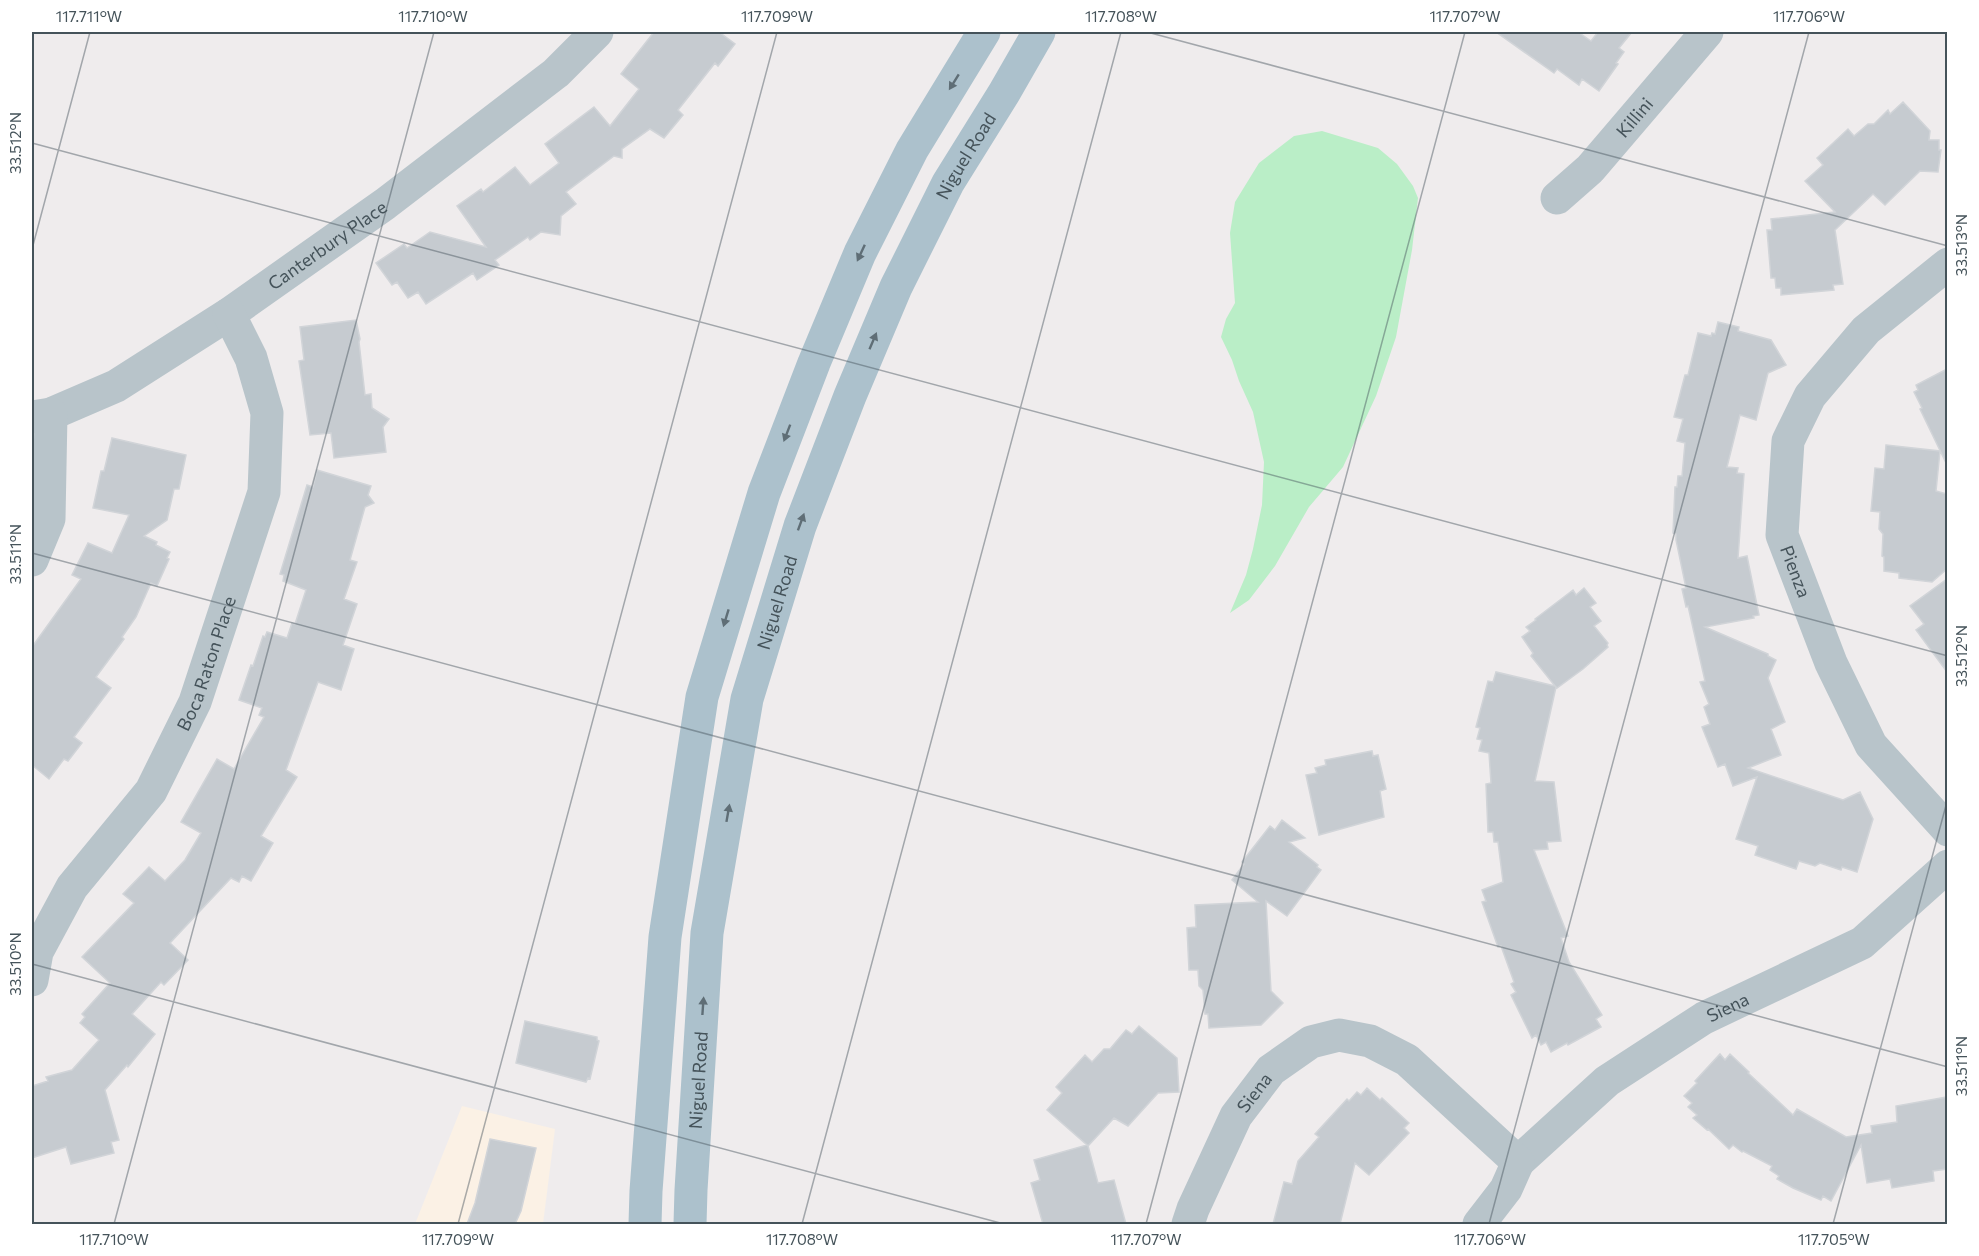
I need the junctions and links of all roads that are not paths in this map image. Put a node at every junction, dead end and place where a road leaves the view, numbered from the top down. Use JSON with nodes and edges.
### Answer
{"nodes":[{"id":1,"x":597,"y":32,"type":"edge"},
{"id":2,"x":984,"y":32,"type":"edge"},
{"id":3,"x":1039,"y":32,"type":"edge"},
{"id":4,"x":1707,"y":32,"type":"edge"},
{"id":5,"x":1557,"y":198,"type":"dead end"},
{"id":6,"x":1947,"y":264,"type":"edge"},
{"id":7,"x":229,"y":314,"type":"junction"},
{"id":8,"x":41,"y":416,"type":"edge"},
{"id":9,"x":32,"y":560,"type":"edge"},
{"id":10,"x":1947,"y":830,"type":"edge"},
{"id":11,"x":1947,"y":867,"type":"edge"},
{"id":12,"x":32,"y":980,"type":"edge"},
{"id":13,"x":1518,"y":1162,"type":"junction"},
{"id":14,"x":691,"y":1190,"type":"junction"},
{"id":15,"x":646,"y":1191,"type":"junction"},
{"id":16,"x":645,"y":1224,"type":"edge"},
{"id":17,"x":690,"y":1224,"type":"edge"},
{"id":18,"x":1188,"y":1224,"type":"edge"},
{"id":19,"x":1479,"y":1224,"type":"edge"}],
"edges":[{"from":1,"to":7,"type":"street","name":"Canterbury Place"},
{"from":2,"to":15,"type":"main road","one_way":true},
{"from":14,"to":3,"type":"main road","name":"Niguel Road","one_way":true},
{"from":4,"to":5,"type":"street","name":"Killini"},
{"from":6,"to":10,"type":"street","name":"Pienza"},
{"from":7,"to":8,"type":"street","name":"Canterbury Place"},
{"from":7,"to":12,"type":"street","name":"Boca Raton Place"},
{"from":8,"to":9,"type":"street"},
{"from":11,"to":13,"type":"street","name":"Siena"},
{"from":13,"to":18,"type":"street","name":"Siena"},
{"from":13,"to":19,"type":"street","name":"Siena"},
{"from":14,"to":15,"type":"main road"},
{"from":14,"to":17,"type":"main road","name":"Niguel Road"},
{"from":15,"to":16,"type":"main road"}]}
